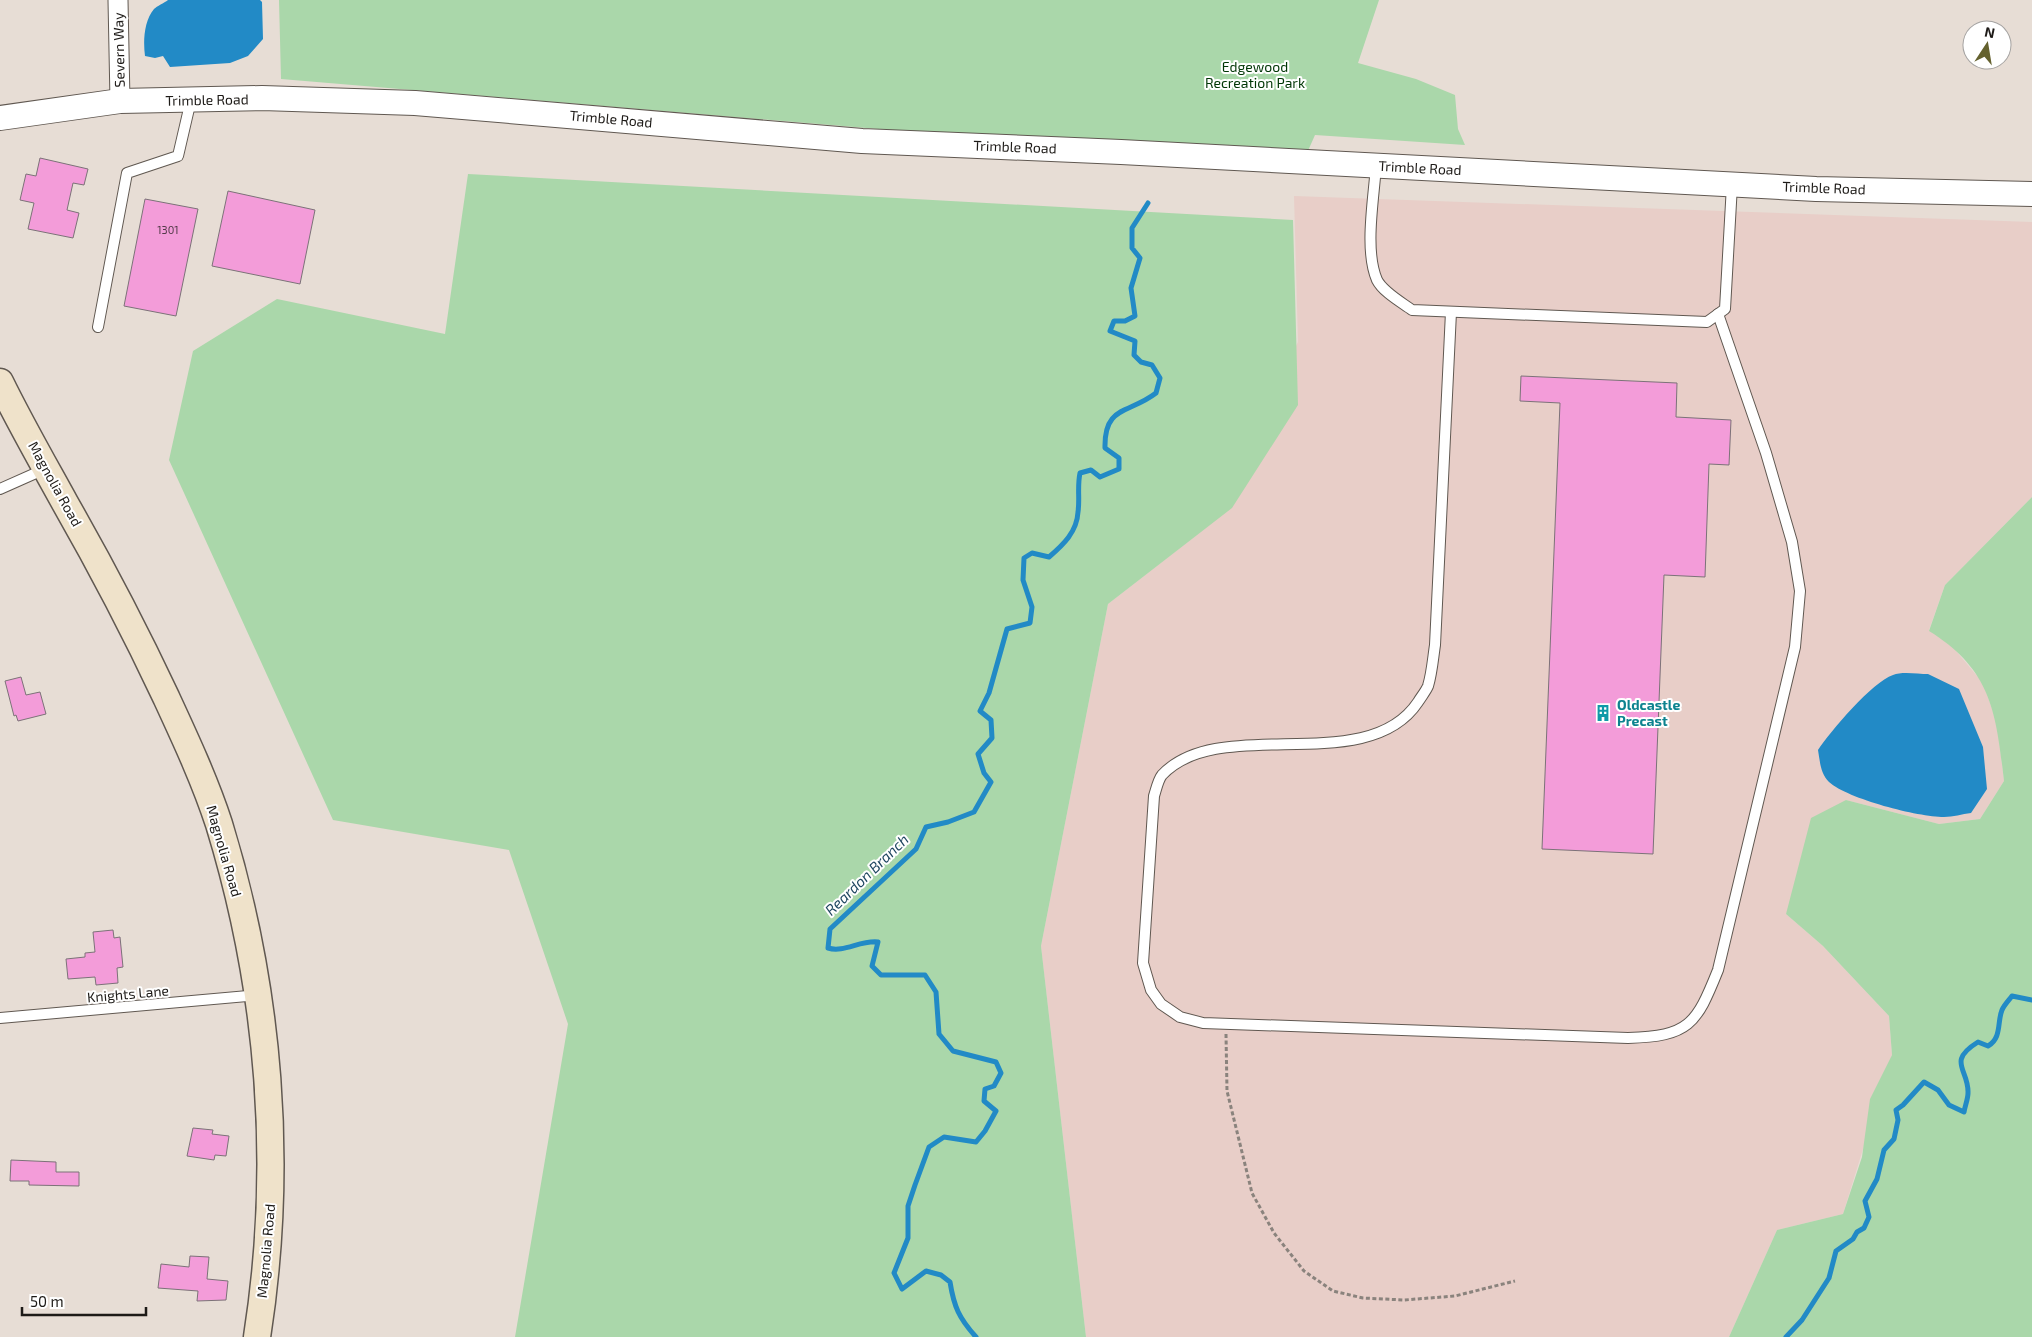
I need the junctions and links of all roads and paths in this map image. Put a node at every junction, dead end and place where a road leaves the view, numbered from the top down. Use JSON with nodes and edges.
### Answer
{"nodes":[{"id":1,"x":118,"y":0,"type":"edge"},
{"id":2,"x":191,"y":100,"type":"junction"},
{"id":3,"x":120,"y":101,"type":"junction"},
{"id":4,"x":0,"y":118,"type":"edge"},
{"id":5,"x":1376,"y":166,"type":"junction"},
{"id":6,"x":1732,"y":184,"type":"junction"},
{"id":7,"x":2032,"y":194,"type":"edge"},
{"id":8,"x":1452,"y":312,"type":"junction"},
{"id":9,"x":1718,"y":314,"type":"junction"},
{"id":10,"x":98,"y":326,"type":"dead end"},
{"id":11,"x":0,"y":382,"type":"edge"},
{"id":12,"x":46,"y":468,"type":"junction"},
{"id":13,"x":0,"y":489,"type":"edge"},
{"id":14,"x":258,"y":995,"type":"junction"},
{"id":15,"x":0,"y":1018,"type":"edge"},
{"id":16,"x":1226,"y":1024,"type":"junction"},
{"id":17,"x":1514,"y":1281,"type":"dead end"},
{"id":18,"x":257,"y":1337,"type":"edge"}],
"edges":[{"from":1,"to":3,"type":"street","name":"Severn Way"},
{"from":2,"to":3,"type":"street","name":"Trimble Road"},
{"from":2,"to":5,"type":"street","name":"Trimble Road"},
{"from":2,"to":10,"type":"lane"},
{"from":3,"to":4,"type":"street","name":"Trimble Road"},
{"from":5,"to":6,"type":"street","name":"Trimble Road"},
{"from":5,"to":8,"type":"lane"},
{"from":6,"to":7,"type":"street","name":"Trimble Road"},
{"from":6,"to":9,"type":"lane"},
{"from":8,"to":9,"type":"lane"},
{"from":8,"to":16,"type":"lane"},
{"from":9,"to":16,"type":"lane"},
{"from":11,"to":12,"type":"main road","name":"Magnolia Road"},
{"from":12,"to":13,"type":"lane"},
{"from":12,"to":14,"type":"main road","name":"Magnolia Road"},
{"from":14,"to":15,"type":"lane","name":"Knights Lane"},
{"from":14,"to":18,"type":"main road","name":"Magnolia Road"},
{"from":16,"to":17,"type":"path"}]}
